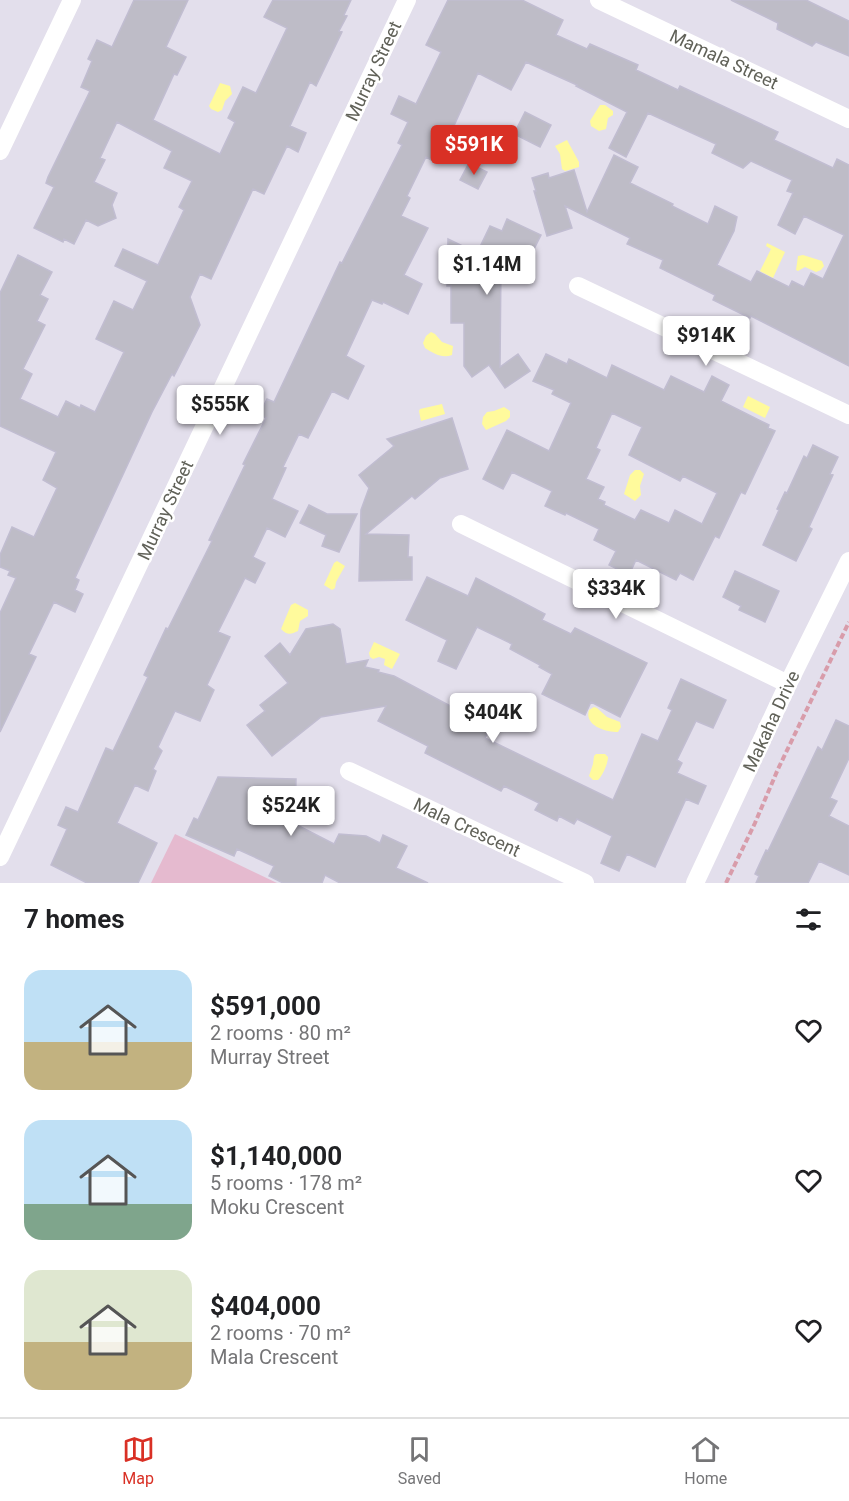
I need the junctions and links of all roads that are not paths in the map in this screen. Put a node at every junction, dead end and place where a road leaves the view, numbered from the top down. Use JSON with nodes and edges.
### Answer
{"nodes":[{"id":1,"x":72,"y":0,"type":"edge"},
{"id":2,"x":407,"y":0,"type":"edge"},
{"id":3,"x":599,"y":0,"type":"edge"},
{"id":4,"x":849,"y":119,"type":"edge"},
{"id":5,"x":0,"y":151,"type":"edge"},
{"id":6,"x":578,"y":286,"type":"dead end"},
{"id":7,"x":849,"y":415,"type":"edge"},
{"id":8,"x":460,"y":524,"type":"dead end"},
{"id":9,"x":849,"y":561,"type":"edge"},
{"id":10,"x":788,"y":684,"type":"junction"},
{"id":11,"x":349,"y":771,"type":"dead end"},
{"id":12,"x":0,"y":857,"type":"edge"},
{"id":13,"x":585,"y":883,"type":"edge"},
{"id":14,"x":695,"y":883,"type":"edge"}],
"edges":[{"from":1,"to":5,"type":"street"},
{"from":2,"to":12,"type":"street","name":"Murray Street"},
{"from":3,"to":4,"type":"street","name":"Mamala Street"},
{"from":6,"to":7,"type":"street"},
{"from":8,"to":10,"type":"street"},
{"from":9,"to":10,"type":"street","name":"Makaha Drive"},
{"from":10,"to":14,"type":"street","name":"Makaha Drive"},
{"from":11,"to":13,"type":"street","name":"Mala Crescent"}]}
